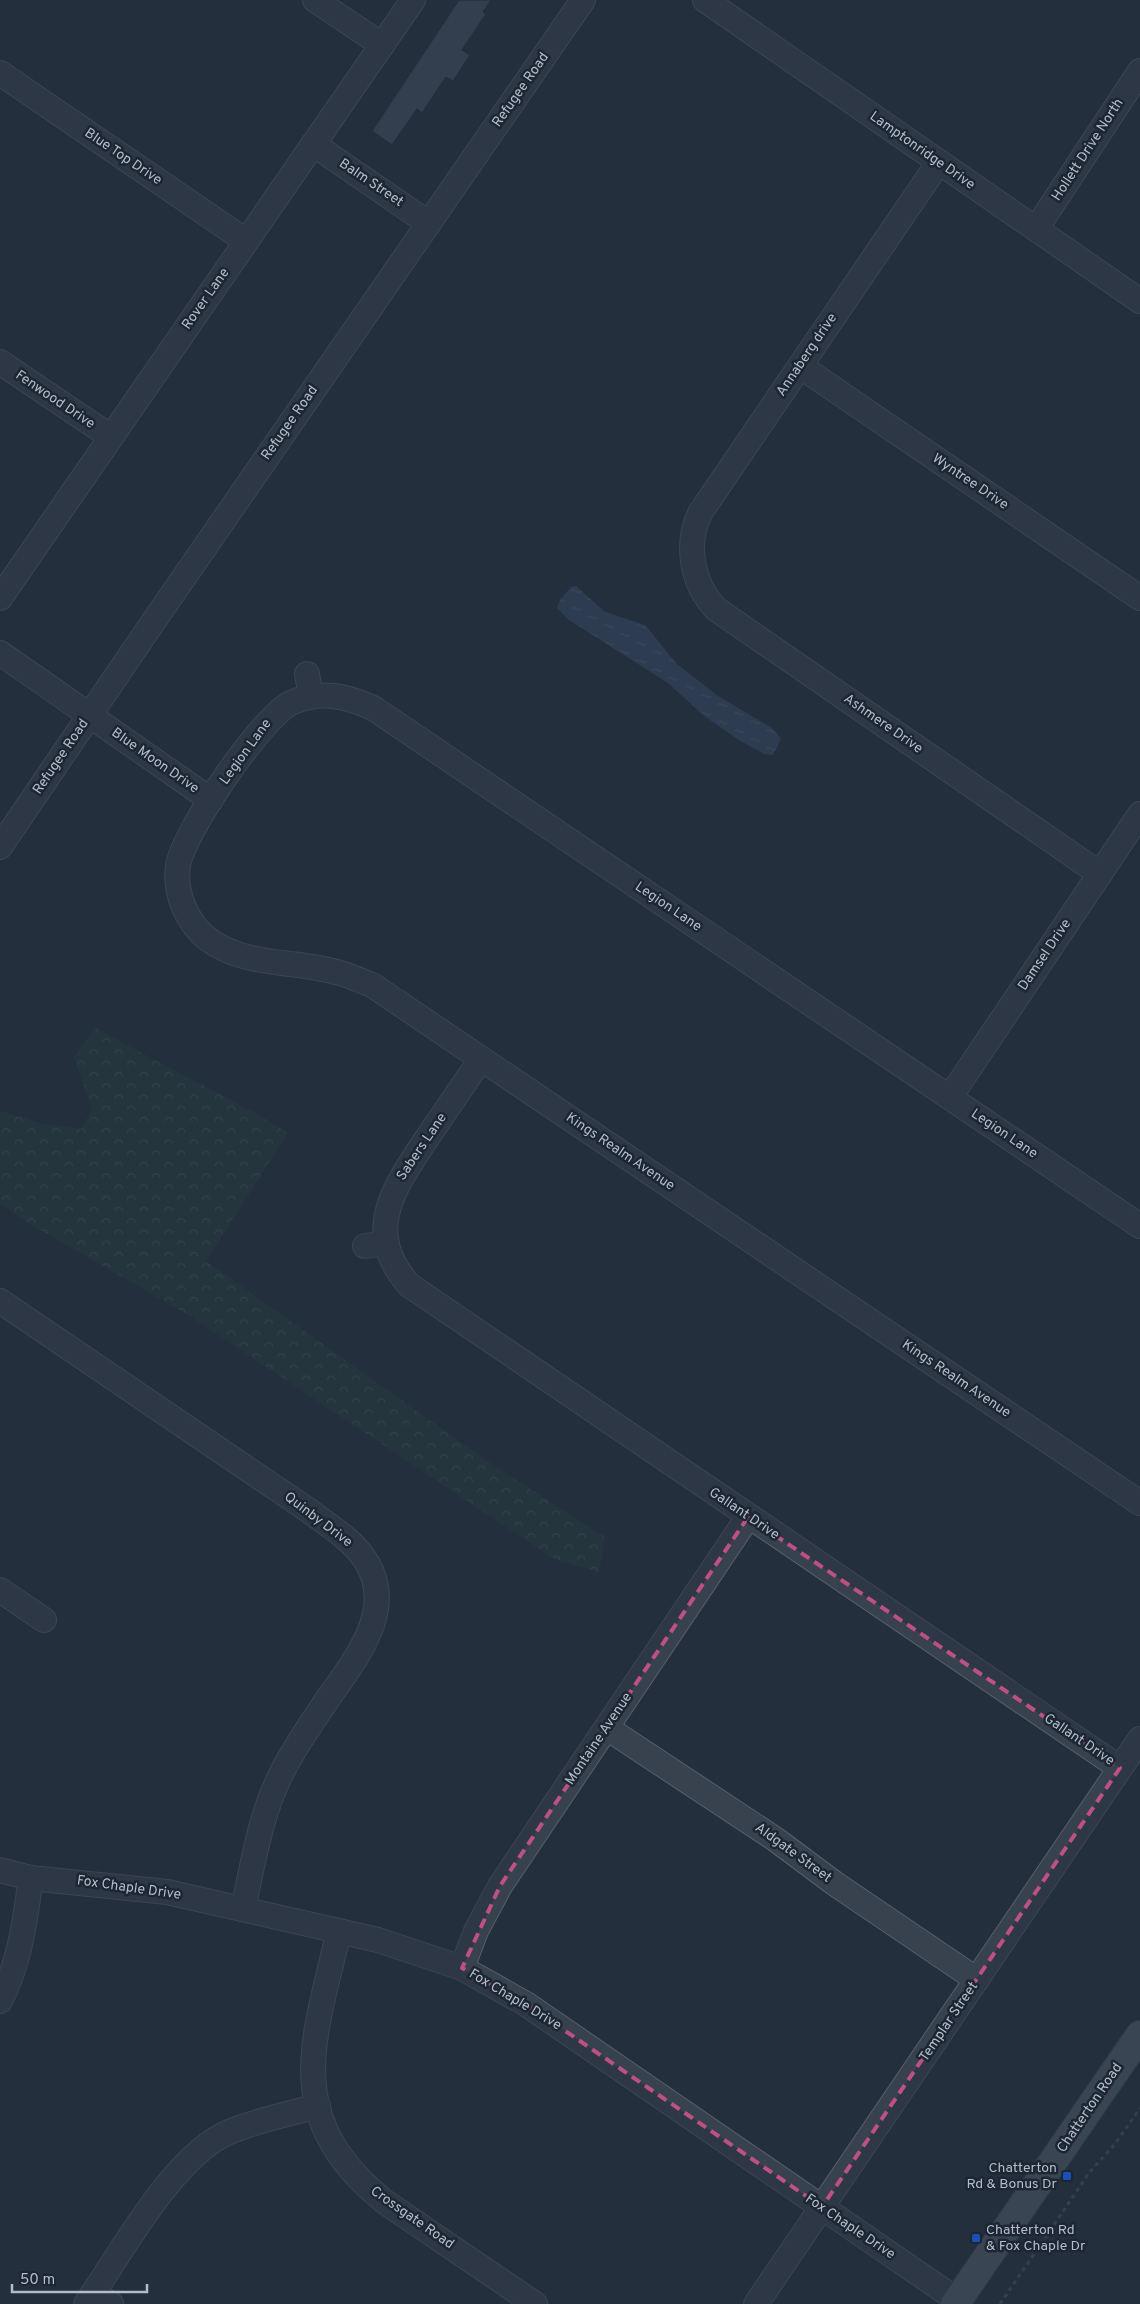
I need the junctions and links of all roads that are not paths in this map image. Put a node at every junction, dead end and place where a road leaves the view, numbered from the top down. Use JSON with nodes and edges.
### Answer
{"nodes":[{"id":1,"x":315,"y":0,"type":"edge"},
{"id":2,"x":413,"y":0,"type":"edge"},
{"id":3,"x":583,"y":0,"type":"edge"},
{"id":4,"x":705,"y":0,"type":"edge"},
{"id":5,"x":382,"y":45,"type":"junction"},
{"id":6,"x":1140,"y":71,"type":"edge"},
{"id":7,"x":0,"y":73,"type":"edge"},
{"id":8,"x":313,"y":144,"type":"junction"},
{"id":9,"x":938,"y":162,"type":"junction"},
{"id":10,"x":428,"y":223,"type":"junction"},
{"id":11,"x":1036,"y":229,"type":"junction"},
{"id":12,"x":246,"y":241,"type":"junction"},
{"id":13,"x":1140,"y":301,"type":"edge"},
{"id":14,"x":0,"y":362,"type":"edge"},
{"id":15,"x":800,"y":366,"type":"junction"},
{"id":16,"x":111,"y":437,"type":"junction"},
{"id":17,"x":693,"y":554,"type":"joint"},
{"id":18,"x":0,"y":598,"type":"edge"},
{"id":19,"x":1140,"y":598,"type":"edge"},
{"id":20,"x":0,"y":653,"type":"edge"},
{"id":21,"x":88,"y":716,"type":"junction"},
{"id":22,"x":211,"y":800,"type":"junction"},
{"id":23,"x":1140,"y":814,"type":"edge"},
{"id":24,"x":0,"y":848,"type":"edge"},
{"id":25,"x":1100,"y":874,"type":"junction"},
{"id":26,"x":481,"y":1059,"type":"junction"},
{"id":27,"x":950,"y":1097,"type":"junction"},
{"id":28,"x":1140,"y":1226,"type":"edge"},
{"id":29,"x":376,"y":1244,"type":"joint"},
{"id":30,"x":0,"y":1301,"type":"edge"},
{"id":31,"x":1140,"y":1503,"type":"edge"},
{"id":32,"x":748,"y":1517,"type":"junction"},
{"id":33,"x":0,"y":1590,"type":"edge"},
{"id":34,"x":44,"y":1620,"type":"dead end"},
{"id":35,"x":607,"y":1728,"type":"junction"},
{"id":36,"x":1140,"y":1738,"type":"edge"},
{"id":37,"x":1120,"y":1768,"type":"junction"},
{"id":38,"x":0,"y":1870,"type":"edge"},
{"id":39,"x":31,"y":1878,"type":"junction"},
{"id":40,"x":243,"y":1909,"type":"junction"},
{"id":41,"x":339,"y":1931,"type":"junction"},
{"id":42,"x":462,"y":1968,"type":"junction"},
{"id":43,"x":977,"y":1980,"type":"junction"},
{"id":44,"x":0,"y":2001,"type":"edge"},
{"id":45,"x":1140,"y":2035,"type":"edge"},
{"id":46,"x":318,"y":2106,"type":"junction"},
{"id":47,"x":822,"y":2207,"type":"junction"},
{"id":48,"x":97,"y":2300,"type":"edge"},
{"id":49,"x":956,"y":2302,"type":"edge"},
{"id":50,"x":534,"y":2304,"type":"edge"},
{"id":51,"x":756,"y":2304,"type":"edge"}],
"edges":[{"from":1,"to":5,"type":"street"},
{"from":2,"to":5,"type":"street","name":"Rover Lane"},
{"from":3,"to":10,"type":"street","name":"Refugee Road"},
{"from":4,"to":9,"type":"street","name":"Lamptonridge Drive"},
{"from":5,"to":8,"type":"street","name":"Rover Lane"},
{"from":6,"to":11,"type":"street","name":"Hollett Drive North"},
{"from":7,"to":12,"type":"street","name":"Blue Top Drive"},
{"from":8,"to":10,"type":"street","name":"Balm Street"},
{"from":8,"to":12,"type":"street","name":"Rover Lane"},
{"from":9,"to":11,"type":"street","name":"Lamptonridge Drive"},
{"from":9,"to":15,"type":"street","name":"Annaberg drive"},
{"from":10,"to":21,"type":"street","name":"Refugee Road"},
{"from":11,"to":13,"type":"street","name":"Lamptonridge Drive"},
{"from":12,"to":16,"type":"street","name":"Rover Lane"},
{"from":14,"to":16,"type":"street","name":"Fenwood Drive"},
{"from":15,"to":17,"type":"street","name":"Annaberg drive"},
{"from":15,"to":19,"type":"street","name":"Wyntree Drive"},
{"from":16,"to":18,"type":"street","name":"Rover Lane"},
{"from":17,"to":25,"type":"street","name":"Ashmere Drive"},
{"from":20,"to":21,"type":"street","name":"Blue Moon Drive"},
{"from":21,"to":22,"type":"street","name":"Blue Moon Drive"},
{"from":21,"to":24,"type":"street","name":"Refugee Road"},
{"from":22,"to":26,"type":"street","name":"Kings Realm Avenue"},
{"from":22,"to":27,"type":"street","name":"Legion Lane"},
{"from":23,"to":25,"type":"street","name":"Damsel Drive"},
{"from":25,"to":27,"type":"street","name":"Damsel Drive"},
{"from":26,"to":29,"type":"street","name":"Sabers Lane"},
{"from":26,"to":31,"type":"street","name":"Kings Realm Avenue"},
{"from":27,"to":28,"type":"street","name":"Legion Lane"},
{"from":29,"to":32,"type":"street","name":"Gallant Drive"},
{"from":30,"to":40,"type":"street","name":"Quinby Drive"},
{"from":32,"to":35,"type":"street","name":"Montaine Avenue"},
{"from":32,"to":37,"type":"street","name":"Gallant Drive"},
{"from":33,"to":34,"type":"street"},
{"from":35,"to":42,"type":"street","name":"Montaine Avenue"},
{"from":35,"to":43,"type":"street","name":"Aldgate Street"},
{"from":36,"to":37,"type":"street","name":"Templar Street"},
{"from":37,"to":43,"type":"street","name":"Templar Street"},
{"from":38,"to":39,"type":"street","name":"Fox Chaple Drive"},
{"from":39,"to":40,"type":"street","name":"Fox Chaple Drive"},
{"from":39,"to":44,"type":"street"},
{"from":40,"to":41,"type":"street","name":"Fox Chaple Drive"},
{"from":41,"to":42,"type":"street","name":"Fox Chaple Drive"},
{"from":41,"to":46,"type":"street","name":"Crossgate Road"},
{"from":42,"to":47,"type":"street","name":"Fox Chaple Drive"},
{"from":43,"to":47,"type":"street","name":"Templar Street"},
{"from":45,"to":49,"type":"main road","name":"Chatterton Road"},
{"from":46,"to":48,"type":"street"},
{"from":46,"to":50,"type":"street","name":"Crossgate Road"},
{"from":47,"to":49,"type":"street","name":"Fox Chaple Drive"},
{"from":47,"to":51,"type":"street","name":"Templar Street"}]}
